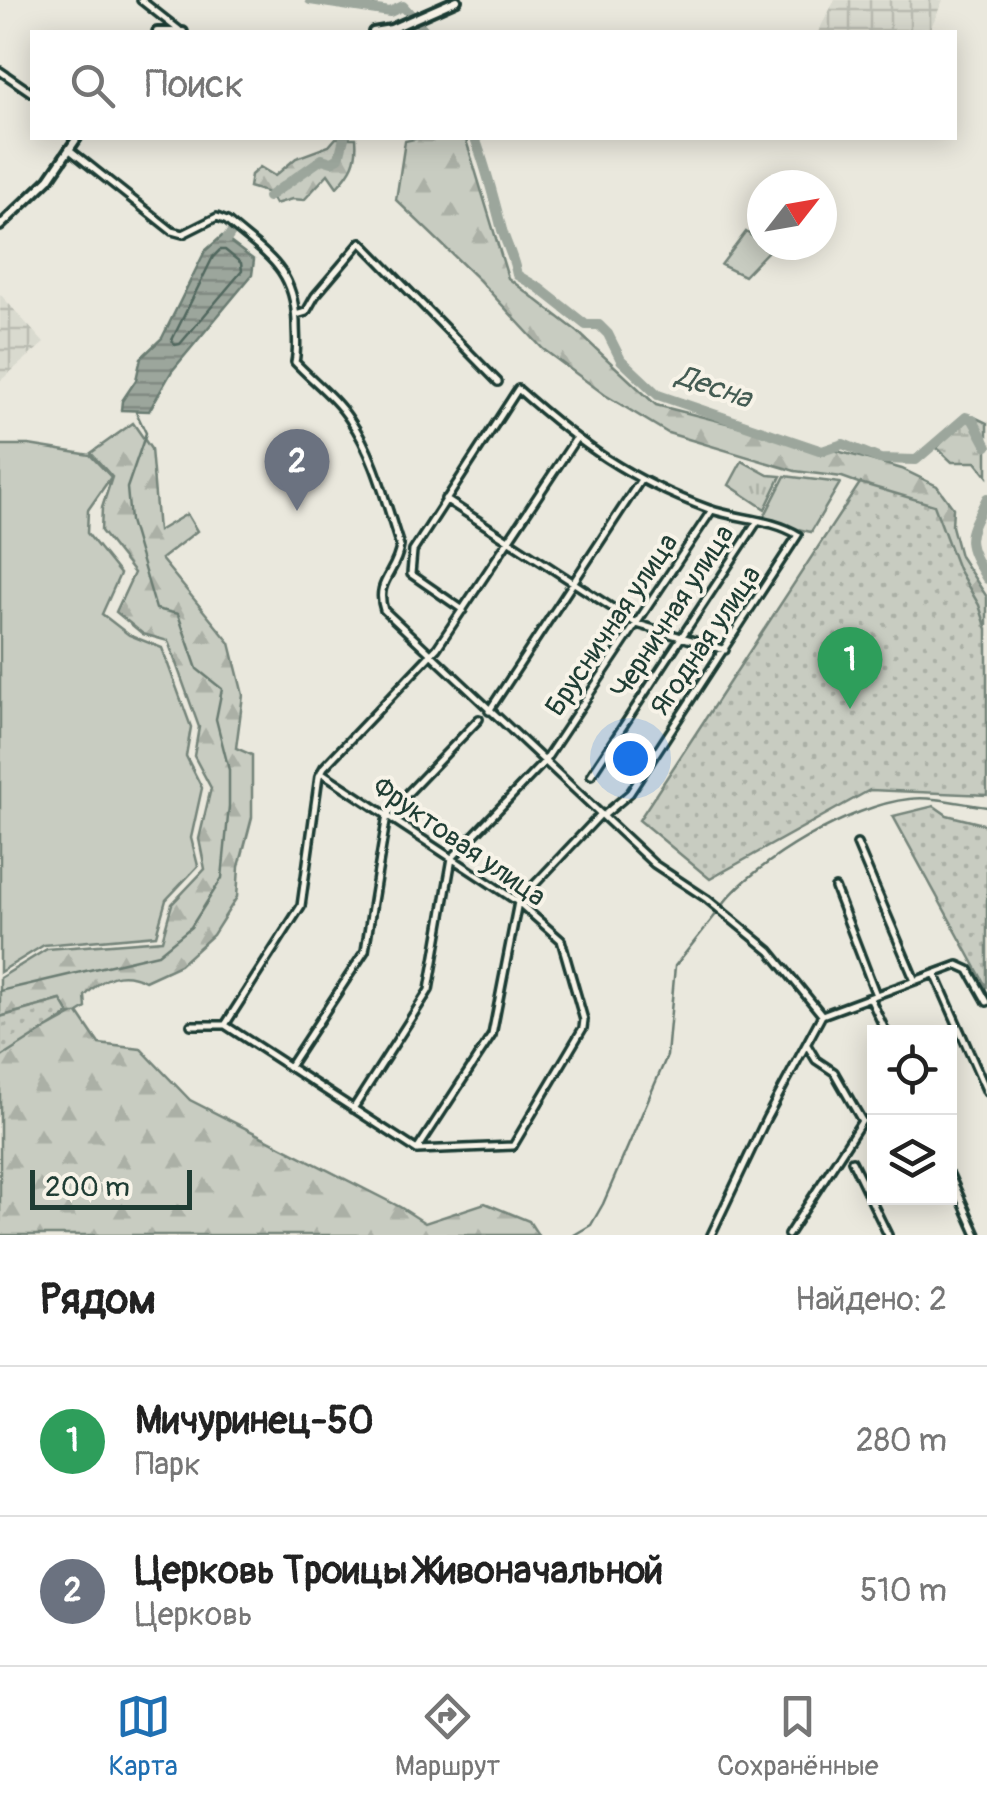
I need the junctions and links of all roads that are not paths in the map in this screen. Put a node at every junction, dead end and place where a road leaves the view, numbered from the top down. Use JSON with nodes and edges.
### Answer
{"nodes":[{"id":1,"x":141,"y":0,"type":"edge"},
{"id":2,"x":458,"y":0,"type":"edge"},
{"id":3,"x":180,"y":30,"type":"edge"},
{"id":4,"x":381,"y":30,"type":"edge"},
{"id":5,"x":0,"y":71,"type":"edge"},
{"id":6,"x":30,"y":91,"type":"edge"},
{"id":7,"x":76,"y":140,"type":"edge"},
{"id":8,"x":70,"y":150,"type":"junction"},
{"id":9,"x":0,"y":226,"type":"edge"},
{"id":10,"x":296,"y":315,"type":"junction"},
{"id":11,"x":498,"y":382,"type":"dead end"},
{"id":12,"x":575,"y":440,"type":"junction"},
{"id":13,"x":640,"y":481,"type":"junction"},
{"id":14,"x":445,"y":498,"type":"junction"},
{"id":15,"x":712,"y":510,"type":"junction"},
{"id":16,"x":757,"y":522,"type":"junction"},
{"id":17,"x":796,"y":532,"type":"joint"},
{"id":18,"x":509,"y":540,"type":"junction"},
{"id":19,"x":574,"y":582,"type":"junction"},
{"id":20,"x":464,"y":610,"type":"junction"},
{"id":21,"x":637,"y":624,"type":"junction"},
{"id":22,"x":680,"y":637,"type":"junction"},
{"id":23,"x":725,"y":650,"type":"junction"},
{"id":24,"x":430,"y":656,"type":"junction"},
{"id":25,"x":489,"y":711,"type":"junction"},
{"id":26,"x":479,"y":719,"type":"dead end"},
{"id":27,"x":544,"y":762,"type":"junction"},
{"id":28,"x":321,"y":772,"type":"junction"},
{"id":29,"x":591,"y":775,"type":"dead end"},
{"id":30,"x":386,"y":815,"type":"junction"},
{"id":31,"x":602,"y":815,"type":"junction"},
{"id":32,"x":857,"y":844,"type":"dead end"},
{"id":33,"x":452,"y":858,"type":"junction"},
{"id":34,"x":835,"y":888,"type":"dead end"},
{"id":35,"x":518,"y":902,"type":"junction"},
{"id":36,"x":935,"y":974,"type":"junction"},
{"id":37,"x":915,"y":981,"type":"junction"},
{"id":38,"x":873,"y":996,"type":"junction"},
{"id":39,"x":987,"y":1002,"type":"edge"},
{"id":40,"x":822,"y":1015,"type":"junction"},
{"id":41,"x":191,"y":1025,"type":"dead end"},
{"id":42,"x":225,"y":1025,"type":"junction"},
{"id":43,"x":883,"y":1025,"type":"edge"},
{"id":44,"x":806,"y":1046,"type":"junction"},
{"id":45,"x":289,"y":1067,"type":"junction"},
{"id":46,"x":987,"y":1092,"type":"edge"},
{"id":47,"x":352,"y":1108,"type":"junction"},
{"id":48,"x":417,"y":1150,"type":"junction"},
{"id":49,"x":852,"y":1162,"type":"dead end"},
{"id":50,"x":957,"y":1190,"type":"edge"},
{"id":51,"x":711,"y":1235,"type":"edge"},
{"id":52,"x":788,"y":1235,"type":"edge"},
{"id":53,"x":888,"y":1235,"type":"edge"},
{"id":54,"x":977,"y":1235,"type":"edge"}],
"edges":[{"from":1,"to":3,"type":"street"},
{"from":2,"to":4,"type":"street"},
{"from":5,"to":6,"type":"street"},
{"from":7,"to":8,"type":"street"},
{"from":8,"to":9,"type":"street"},
{"from":8,"to":10,"type":"street"},
{"from":10,"to":11,"type":"street"},
{"from":10,"to":24,"type":"street"},
{"from":12,"to":13,"type":"street","name":"Брусничная улица"},
{"from":12,"to":14,"type":"street","name":"Брусничная улица"},
{"from":12,"to":18,"type":"street"},
{"from":13,"to":15,"type":"street","name":"Брусничная улица"},
{"from":13,"to":19,"type":"street"},
{"from":14,"to":18,"type":"street"},
{"from":14,"to":20,"type":"street"},
{"from":15,"to":16,"type":"street","name":"Брусничная улица"},
{"from":15,"to":21,"type":"street","name":"Брусничная улица"},
{"from":16,"to":17,"type":"street","name":"Брусничная улица"},
{"from":16,"to":22,"type":"street","name":"Черничная улица"},
{"from":17,"to":23,"type":"street","name":"Ягодная улица"},
{"from":18,"to":19,"type":"street"},
{"from":18,"to":20,"type":"street"},
{"from":19,"to":21,"type":"street"},
{"from":19,"to":25,"type":"street"},
{"from":20,"to":24,"type":"street"},
{"from":21,"to":22,"type":"street"},
{"from":21,"to":27,"type":"street","name":"Брусничная улица"},
{"from":22,"to":23,"type":"street"},
{"from":22,"to":29,"type":"street","name":"Черничная улица"},
{"from":23,"to":31,"type":"street","name":"Ягодная улица"},
{"from":24,"to":25,"type":"street"},
{"from":24,"to":28,"type":"street"},
{"from":25,"to":27,"type":"street"},
{"from":26,"to":30,"type":"street"},
{"from":27,"to":31,"type":"street"},
{"from":27,"to":33,"type":"street","name":"Брусничная улица"},
{"from":28,"to":30,"type":"street","name":"Фруктовая улица"},
{"from":28,"to":42,"type":"street"},
{"from":30,"to":33,"type":"street","name":"Фруктовая улица"},
{"from":30,"to":45,"type":"street"},
{"from":31,"to":35,"type":"street","name":"Ягодная улица"},
{"from":31,"to":40,"type":"street"},
{"from":32,"to":37,"type":"street"},
{"from":33,"to":35,"type":"street","name":"Фруктовая улица"},
{"from":33,"to":47,"type":"street"},
{"from":34,"to":38,"type":"street"},
{"from":35,"to":48,"type":"street"},
{"from":35,"to":48,"type":"street","name":"Фруктовая улица"},
{"from":36,"to":37,"type":"street"},
{"from":36,"to":39,"type":"street"},
{"from":36,"to":46,"type":"street"},
{"from":37,"to":38,"type":"street"},
{"from":38,"to":40,"type":"street"},
{"from":38,"to":43,"type":"street"},
{"from":40,"to":44,"type":"street"},
{"from":41,"to":42,"type":"street"},
{"from":42,"to":45,"type":"street"},
{"from":44,"to":51,"type":"street"},
{"from":44,"to":52,"type":"street"},
{"from":45,"to":47,"type":"street"},
{"from":47,"to":48,"type":"street"},
{"from":49,"to":53,"type":"street"},
{"from":50,"to":54,"type":"street"}]}
